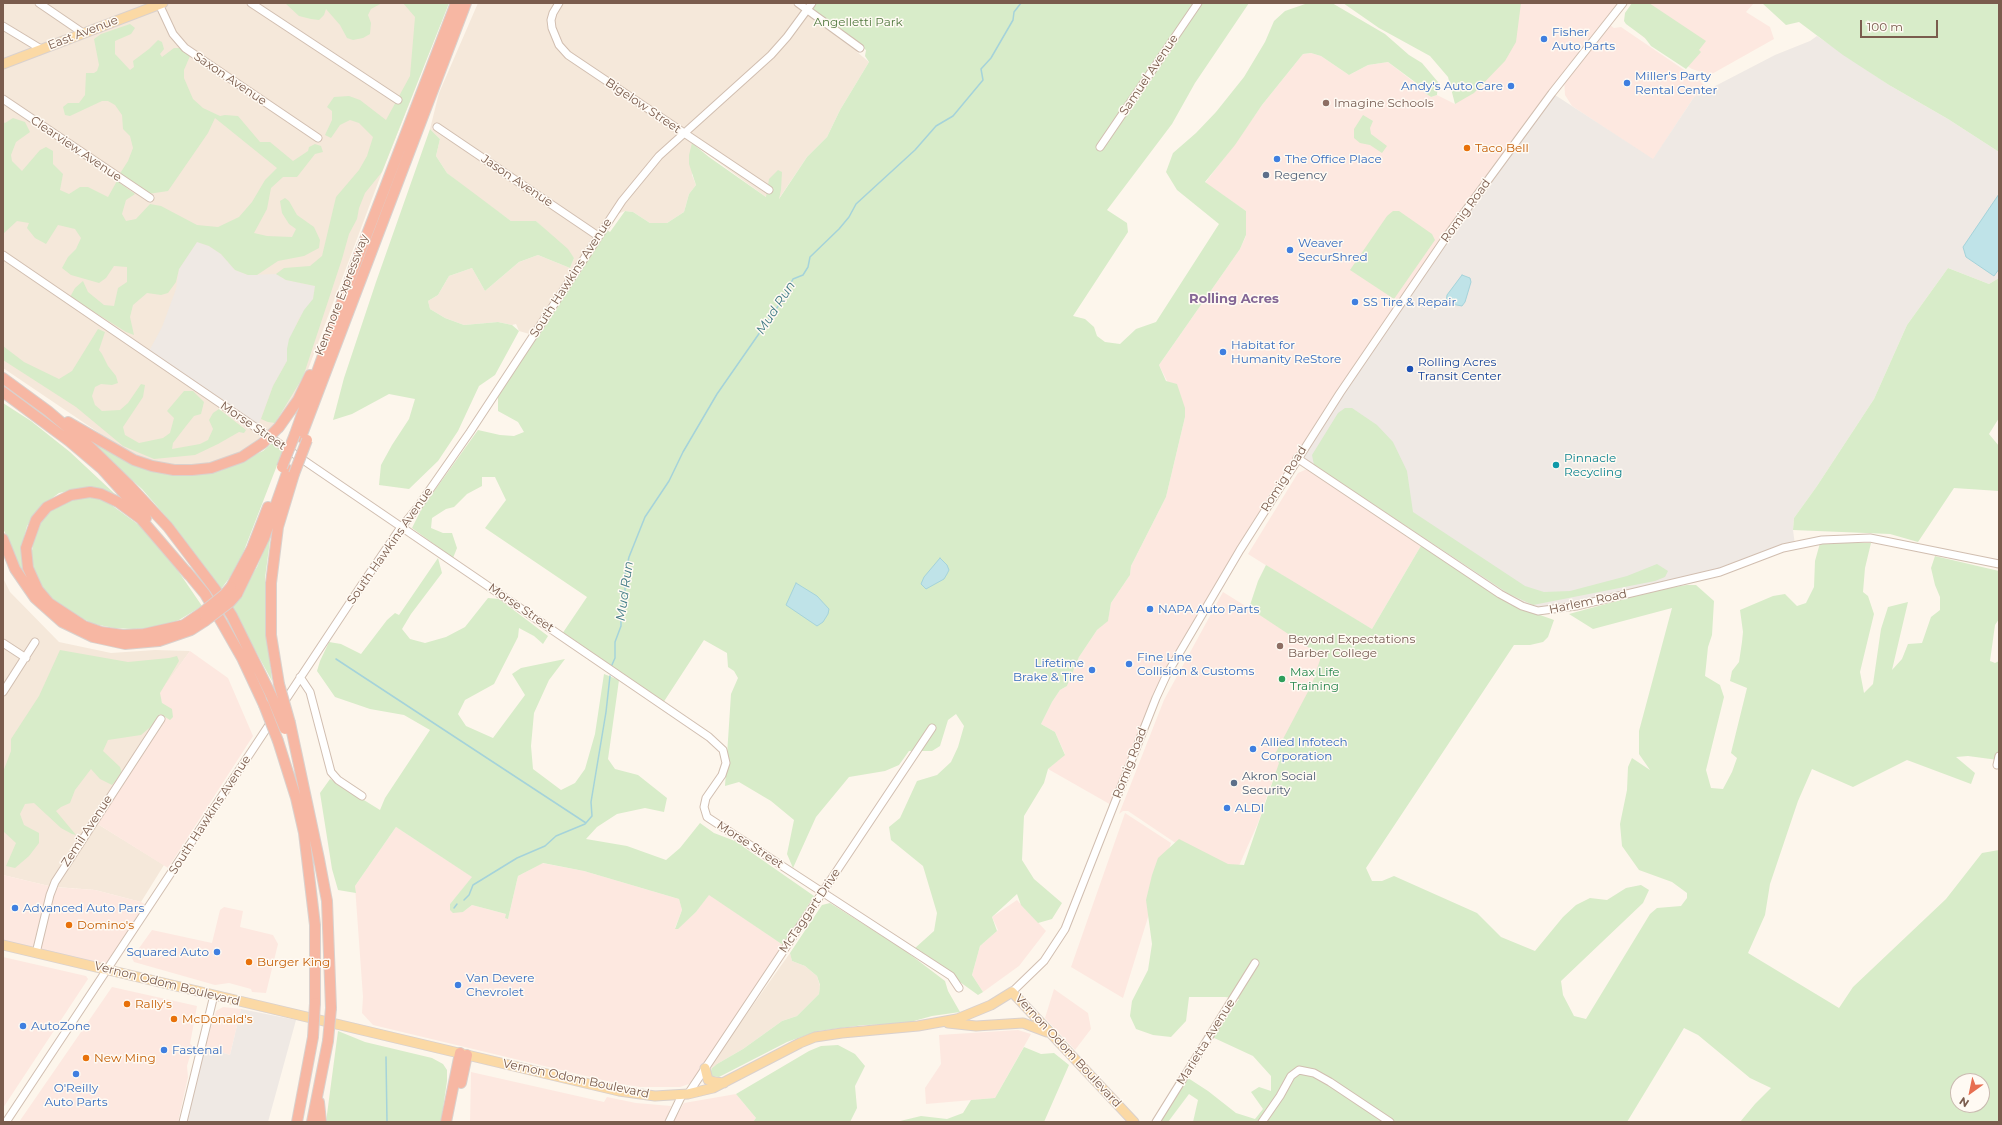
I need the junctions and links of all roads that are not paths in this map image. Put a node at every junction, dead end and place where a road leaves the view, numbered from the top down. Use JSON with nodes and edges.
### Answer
{"nodes":[{"id":1,"x":38,"y":3,"type":"edge"},
{"id":2,"x":251,"y":3,"type":"edge"},
{"id":3,"x":456,"y":3,"type":"edge"},
{"id":4,"x":466,"y":3,"type":"edge"},
{"id":5,"x":560,"y":3,"type":"edge"},
{"id":6,"x":798,"y":3,"type":"edge"},
{"id":7,"x":1198,"y":3,"type":"edge"},
{"id":8,"x":1623,"y":3,"type":"edge"},
{"id":9,"x":157,"y":4,"type":"edge"},
{"id":10,"x":810,"y":6,"type":"edge"},
{"id":11,"x":3,"y":26,"type":"edge"},
{"id":12,"x":83,"y":33,"type":"junction"},
{"id":13,"x":860,"y":48,"type":"dead end"},
{"id":14,"x":41,"y":49,"type":"junction"},
{"id":15,"x":3,"y":64,"type":"edge"},
{"id":16,"x":3,"y":99,"type":"edge"},
{"id":17,"x":398,"y":100,"type":"dead end"},
{"id":18,"x":437,"y":127,"type":"dead end"},
{"id":19,"x":684,"y":133,"type":"junction"},
{"id":20,"x":318,"y":138,"type":"dead end"},
{"id":21,"x":1100,"y":147,"type":"dead end"},
{"id":22,"x":769,"y":190,"type":"dead end"},
{"id":23,"x":150,"y":198,"type":"dead end"},
{"id":24,"x":598,"y":236,"type":"junction"},
{"id":25,"x":3,"y":255,"type":"edge"},
{"id":26,"x":331,"y":332,"type":"junction"},
{"id":27,"x":3,"y":378,"type":"edge"},
{"id":28,"x":3,"y":392,"type":"edge"},
{"id":29,"x":48,"y":411,"type":"junction"},
{"id":30,"x":301,"y":437,"type":"junction"},
{"id":31,"x":1297,"y":458,"type":"junction"},
{"id":32,"x":288,"y":470,"type":"junction"},
{"id":33,"x":402,"y":527,"type":"junction"},
{"id":34,"x":3,"y":539,"type":"edge"},
{"id":35,"x":1999,"y":564,"type":"edge"},
{"id":36,"x":189,"y":575,"type":"junction"},
{"id":37,"x":204,"y":617,"type":"junction"},
{"id":38,"x":35,"y":642,"type":"dead end"},
{"id":39,"x":3,"y":643,"type":"edge"},
{"id":40,"x":26,"y":658,"type":"junction"},
{"id":41,"x":300,"y":677,"type":"junction"},
{"id":42,"x":3,"y":692,"type":"edge"},
{"id":43,"x":161,"y":719,"type":"dead end"},
{"id":44,"x":287,"y":726,"type":"junction"},
{"id":45,"x":932,"y":728,"type":"dead end"},
{"id":46,"x":1999,"y":756,"type":"edge"},
{"id":47,"x":1997,"y":765,"type":"dead end"},
{"id":48,"x":362,"y":796,"type":"dead end"},
{"id":49,"x":822,"y":892,"type":"junction"},
{"id":50,"x":3,"y":945,"type":"edge"},
{"id":51,"x":36,"y":953,"type":"junction"},
{"id":52,"x":1255,"y":963,"type":"dead end"},
{"id":53,"x":108,"y":970,"type":"junction"},
{"id":54,"x":959,"y":988,"type":"dead end"},
{"id":55,"x":1012,"y":992,"type":"junction"},
{"id":56,"x":214,"y":995,"type":"junction"},
{"id":57,"x":940,"y":1022,"type":"junction"},
{"id":58,"x":1052,"y":1035,"type":"junction"},
{"id":59,"x":463,"y":1054,"type":"junction"},
{"id":60,"x":705,"y":1068,"type":"junction"},
{"id":61,"x":725,"y":1083,"type":"junction"},
{"id":62,"x":318,"y":1092,"type":"junction"},
{"id":63,"x":685,"y":1095,"type":"junction"},
{"id":64,"x":301,"y":1101,"type":"junction"},
{"id":65,"x":6,"y":1122,"type":"edge"},
{"id":66,"x":183,"y":1122,"type":"edge"},
{"id":67,"x":290,"y":1122,"type":"edge"},
{"id":68,"x":297,"y":1122,"type":"edge"},
{"id":69,"x":312,"y":1122,"type":"edge"},
{"id":70,"x":321,"y":1122,"type":"edge"},
{"id":71,"x":446,"y":1122,"type":"edge"},
{"id":72,"x":453,"y":1122,"type":"edge"},
{"id":73,"x":669,"y":1122,"type":"edge"},
{"id":74,"x":1134,"y":1122,"type":"edge"},
{"id":75,"x":1156,"y":1122,"type":"edge"},
{"id":76,"x":1262,"y":1122,"type":"edge"},
{"id":77,"x":1390,"y":1122,"type":"edge"}],
"edges":[{"from":1,"to":12,"type":"street"},
{"from":2,"to":17,"type":"street"},
{"from":3,"to":26,"type":"highway","name":"Kenmore Expressway"},
{"from":4,"to":30,"type":"highway","name":"Kenmore Expressway"},
{"from":5,"to":19,"type":"street","name":"Bigelow Street"},
{"from":6,"to":10,"type":"street"},
{"from":7,"to":21,"type":"street","name":"Samuel Avenue"},
{"from":8,"to":31,"type":"street","name":"Romig Road"},
{"from":9,"to":12,"type":"main road","name":"East Avenue"},
{"from":9,"to":20,"type":"street","name":"Saxon Avenue"},
{"from":10,"to":13,"type":"street"},
{"from":10,"to":19,"type":"street","name":"South Hawkins Avenue"},
{"from":11,"to":14,"type":"street"},
{"from":12,"to":14,"type":"main road","name":"East Avenue"},
{"from":14,"to":15,"type":"main road","name":"East Avenue"},
{"from":16,"to":23,"type":"street","name":"Clearview Avenue"},
{"from":18,"to":24,"type":"street","name":"Jason Avenue"},
{"from":19,"to":22,"type":"street","name":"Bigelow Street"},
{"from":19,"to":24,"type":"street","name":"South Hawkins Avenue"},
{"from":24,"to":33,"type":"street","name":"South Hawkins Avenue"},
{"from":25,"to":33,"type":"street","name":"Morse Street"},
{"from":26,"to":29,"type":"highway","bridge":true},
{"from":26,"to":30,"type":"highway"},
{"from":27,"to":29,"type":"highway"},
{"from":28,"to":36,"type":"highway"},
{"from":29,"to":44,"type":"highway","bridge":true},
{"from":30,"to":32,"type":"highway","bridge":true},
{"from":30,"to":32,"type":"highway","bridge":true},
{"from":31,"to":35,"type":"street","name":"Harlem Road"},
{"from":31,"to":55,"type":"street","name":"Romig Road"},
{"from":32,"to":37,"type":"highway","bridge":true},
{"from":32,"to":44,"type":"highway","bridge":true},
{"from":33,"to":41,"type":"street","name":"South Hawkins Avenue"},
{"from":33,"to":49,"type":"street","name":"Morse Street"},
{"from":34,"to":37,"type":"highway"},
{"from":36,"to":37,"type":"highway"},
{"from":36,"to":64,"type":"highway","bridge":true},
{"from":38,"to":40,"type":"street"},
{"from":39,"to":40,"type":"street"},
{"from":40,"to":42,"type":"street"},
{"from":41,"to":48,"type":"street"},
{"from":41,"to":53,"type":"street","name":"South Hawkins Avenue"},
{"from":43,"to":51,"type":"street","name":"Zemil Avenue"},
{"from":44,"to":62,"type":"highway","bridge":true},
{"from":45,"to":49,"type":"street","name":"McTaggart Drive"},
{"from":46,"to":47,"type":"street"},
{"from":49,"to":54,"type":"street","name":"Morse Street"},
{"from":49,"to":60,"type":"street","name":"McTaggart Drive"},
{"from":50,"to":51,"type":"main road","name":"Vernon Odom Boulevard"},
{"from":51,"to":53,"type":"main road","name":"Vernon Odom Boulevard"},
{"from":52,"to":75,"type":"street","name":"Marietta Avenue"},
{"from":53,"to":56,"type":"main road","name":"Vernon Odom Boulevard"},
{"from":53,"to":65,"type":"street","name":"South Hawkins Avenue"},
{"from":55,"to":57,"type":"main road","name":"Vernon Odom Boulevard"},
{"from":55,"to":58,"type":"main road","name":"Vernon Odom Boulevard"},
{"from":56,"to":59,"type":"main road","name":"Vernon Odom Boulevard"},
{"from":56,"to":66,"type":"street"},
{"from":57,"to":58,"type":"main road"},
{"from":57,"to":61,"type":"main road","name":"Vernon Odom Boulevard"},
{"from":58,"to":74,"type":"main road","name":"Vernon Odom Boulevard"},
{"from":59,"to":63,"type":"main road","name":"Vernon Odom Boulevard"},
{"from":59,"to":71,"type":"highway"},
{"from":59,"to":72,"type":"highway"},
{"from":60,"to":61,"type":"main road"},
{"from":60,"to":63,"type":"street","name":"McTaggart Drive"},
{"from":61,"to":63,"type":"main road","name":"Vernon Odom Boulevard"},
{"from":62,"to":69,"type":"highway"},
{"from":62,"to":70,"type":"highway"},
{"from":63,"to":73,"type":"street","name":"McTaggart Drive"},
{"from":64,"to":67,"type":"highway"},
{"from":64,"to":68,"type":"highway"},
{"from":76,"to":77,"type":"street"}]}
